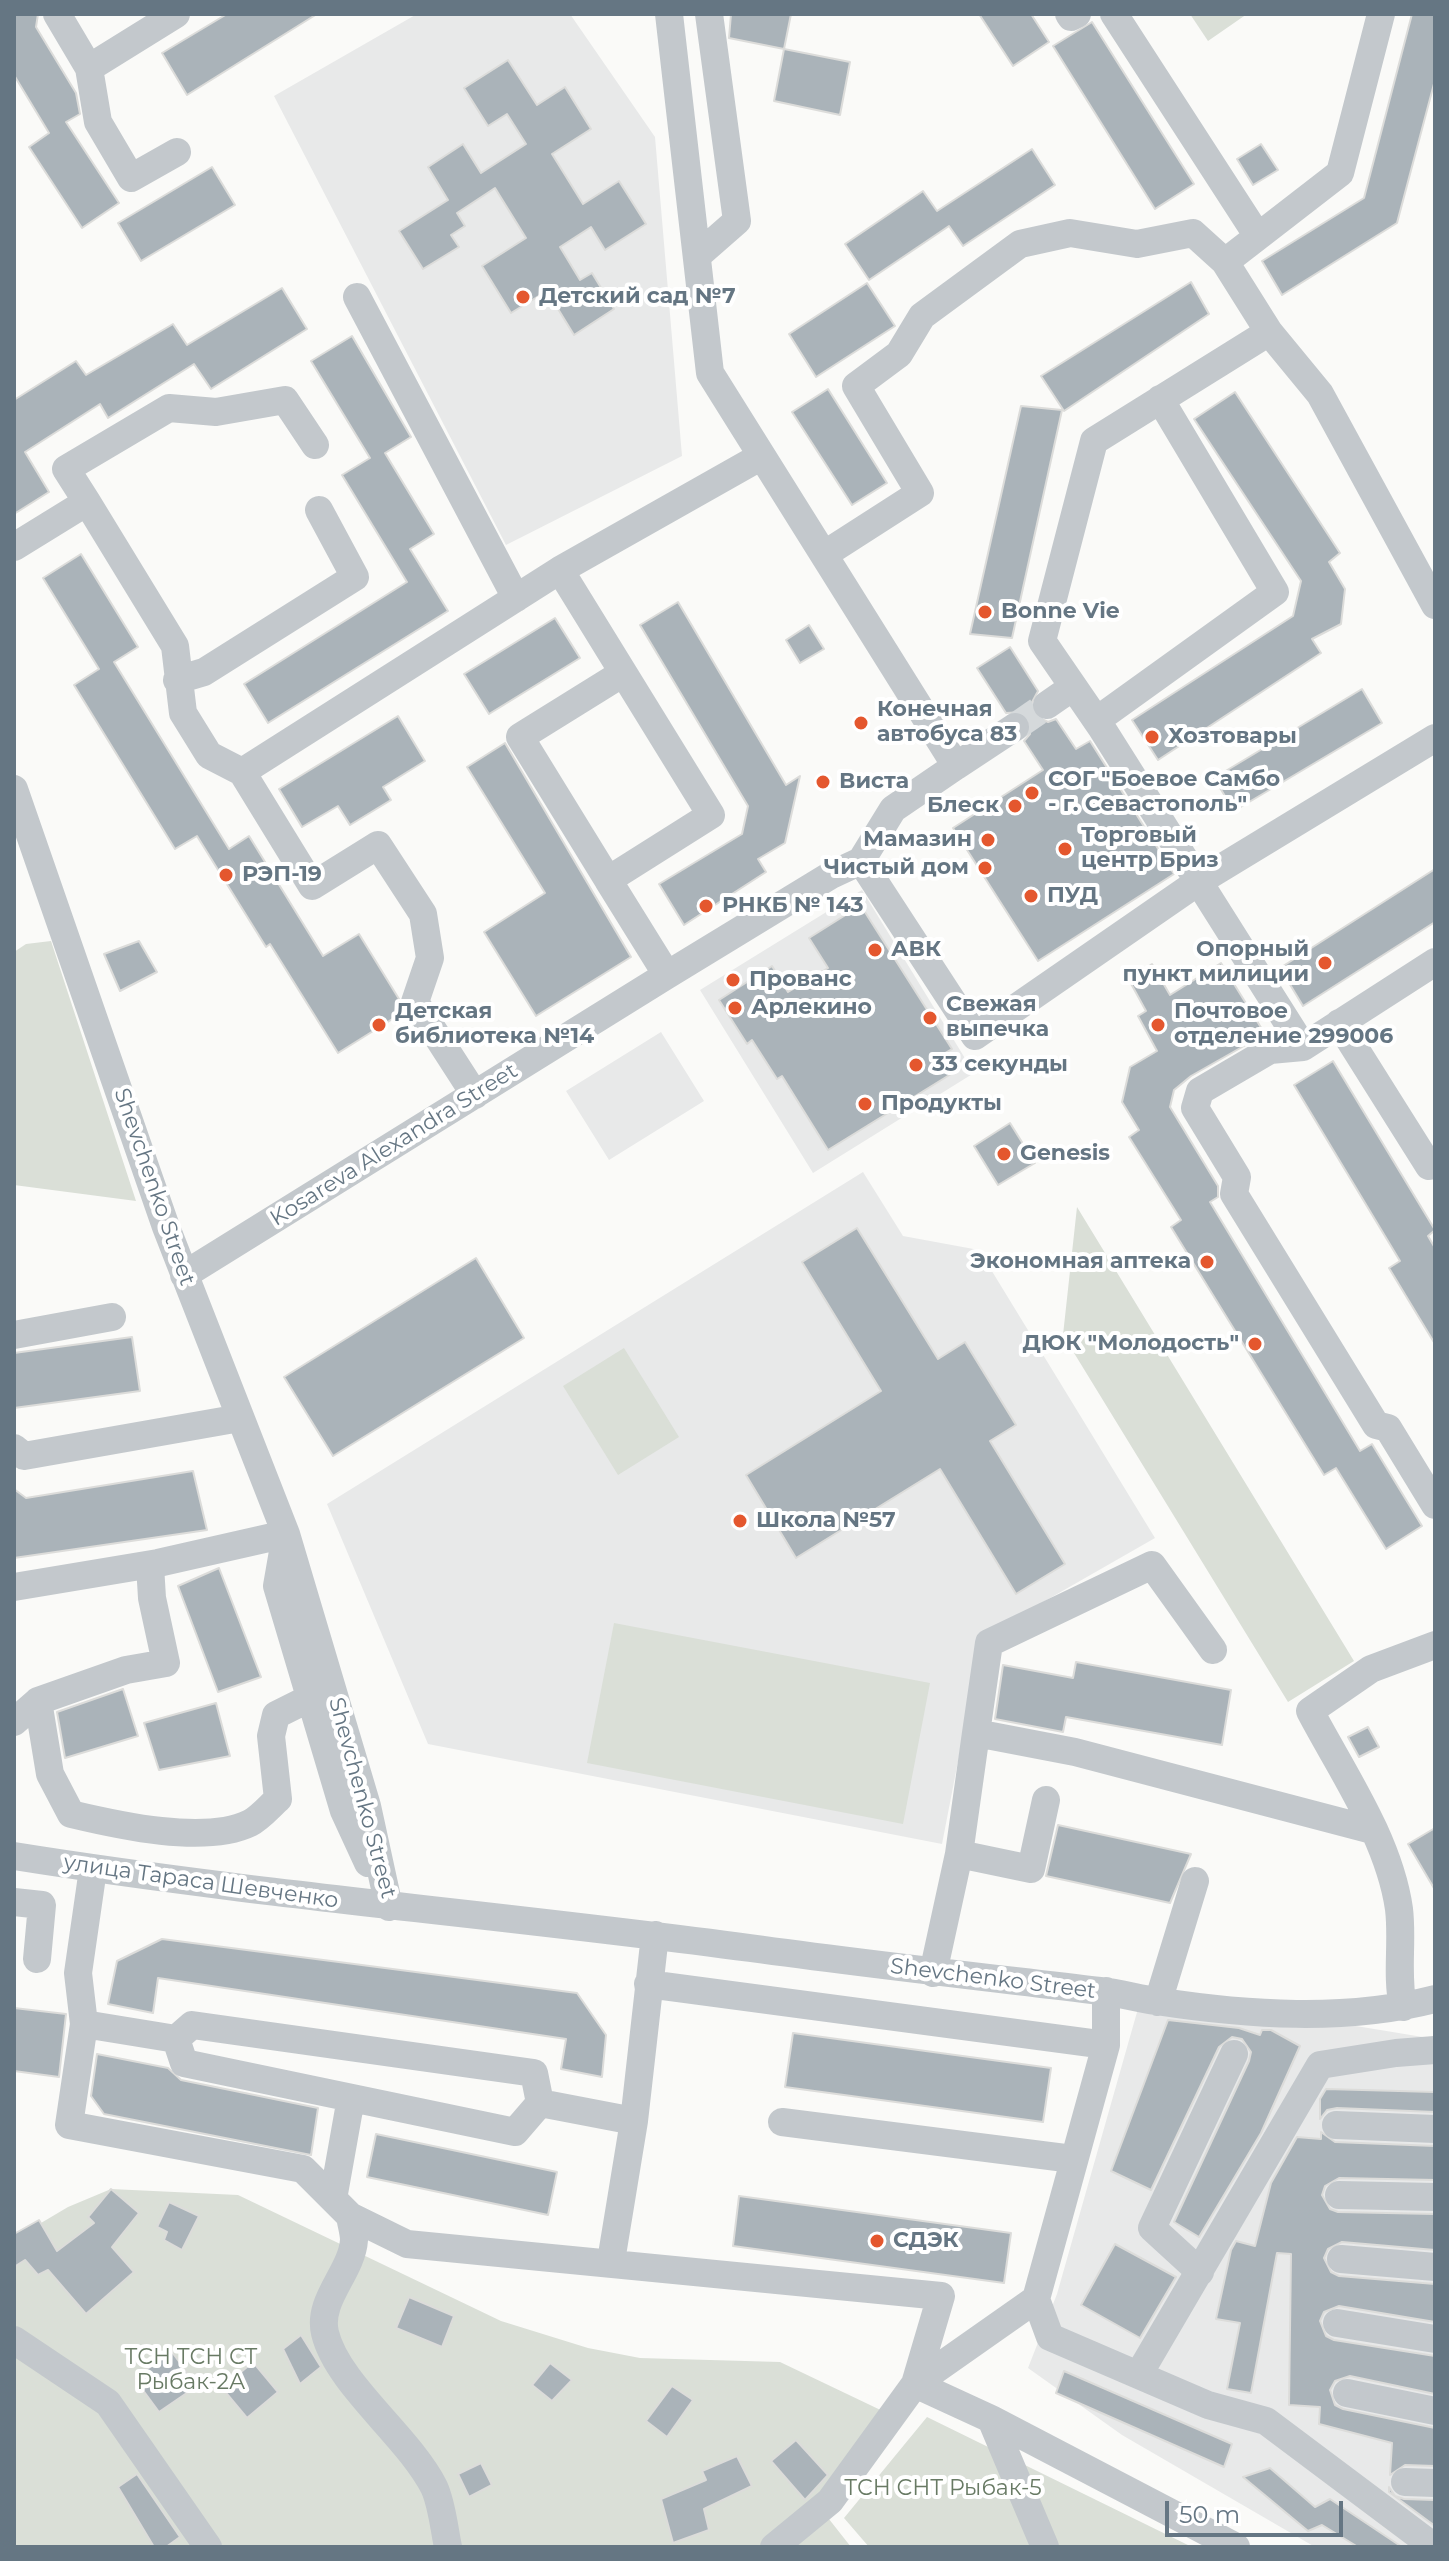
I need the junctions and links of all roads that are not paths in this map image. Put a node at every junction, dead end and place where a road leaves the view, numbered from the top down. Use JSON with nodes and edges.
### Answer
{"nodes":[{"id":1,"x":57,"y":14,"type":"edge"},
{"id":2,"x":176,"y":14,"type":"edge"},
{"id":3,"x":669,"y":14,"type":"edge"},
{"id":4,"x":709,"y":14,"type":"edge"},
{"id":5,"x":1069,"y":14,"type":"edge"},
{"id":6,"x":1077,"y":14,"type":"edge"},
{"id":7,"x":1114,"y":14,"type":"edge"},
{"id":8,"x":1381,"y":14,"type":"edge"},
{"id":9,"x":89,"y":68,"type":"junction"},
{"id":10,"x":177,"y":152,"type":"dead end"},
{"id":11,"x":1257,"y":235,"type":"junction"},
{"id":12,"x":697,"y":256,"type":"junction"},
{"id":13,"x":1225,"y":262,"type":"junction"},
{"id":14,"x":357,"y":297,"type":"dead end"},
{"id":15,"x":1269,"y":332,"type":"junction"},
{"id":16,"x":1160,"y":399,"type":"junction"},
{"id":17,"x":315,"y":445,"type":"dead end"},
{"id":18,"x":760,"y":457,"type":"junction"},
{"id":19,"x":87,"y":502,"type":"junction"},
{"id":20,"x":319,"y":510,"type":"dead end"},
{"id":21,"x":14,"y":547,"type":"edge"},
{"id":22,"x":825,"y":554,"type":"junction"},
{"id":23,"x":560,"y":570,"type":"junction"},
{"id":24,"x":516,"y":598,"type":"junction"},
{"id":25,"x":1435,"y":605,"type":"edge"},
{"id":26,"x":623,"y":673,"type":"junction"},
{"id":27,"x":177,"y":680,"type":"junction"},
{"id":28,"x":1073,"y":687,"type":"junction"},
{"id":29,"x":1047,"y":705,"type":"tunnel mouth"},
{"id":30,"x":1097,"y":720,"type":"junction"},
{"id":31,"x":1015,"y":727,"type":"tunnel mouth"},
{"id":32,"x":1435,"y":738,"type":"edge"},
{"id":33,"x":956,"y":766,"type":"junction"},
{"id":34,"x":242,"y":772,"type":"junction"},
{"id":35,"x":14,"y":789,"type":"edge"},
{"id":36,"x":861,"y":861,"type":"junction"},
{"id":37,"x":608,"y":880,"type":"junction"},
{"id":38,"x":1198,"y":882,"type":"junction"},
{"id":39,"x":1435,"y":962,"type":"edge"},
{"id":40,"x":667,"y":975,"type":"junction"},
{"id":41,"x":1339,"y":1023,"type":"junction"},
{"id":42,"x":1303,"y":1047,"type":"junction"},
{"id":43,"x":475,"y":1095,"type":"junction"},
{"id":44,"x":1431,"y":1166,"type":"edge"},
{"id":45,"x":184,"y":1275,"type":"junction"},
{"id":46,"x":112,"y":1317,"type":"dead end"},
{"id":47,"x":14,"y":1335,"type":"edge"},
{"id":48,"x":240,"y":1418,"type":"junction"},
{"id":49,"x":14,"y":1448,"type":"edge"},
{"id":50,"x":1435,"y":1505,"type":"edge"},
{"id":51,"x":286,"y":1534,"type":"junction"},
{"id":52,"x":150,"y":1565,"type":"junction"},
{"id":53,"x":14,"y":1587,"type":"edge"},
{"id":54,"x":1435,"y":1645,"type":"edge"},
{"id":55,"x":1213,"y":1650,"type":"dead end"},
{"id":56,"x":308,"y":1699,"type":"junction"},
{"id":57,"x":38,"y":1701,"type":"junction"},
{"id":58,"x":14,"y":1722,"type":"edge"},
{"id":59,"x":976,"y":1733,"type":"junction"},
{"id":60,"x":1046,"y":1800,"type":"dead end"},
{"id":61,"x":1372,"y":1830,"type":"junction"},
{"id":62,"x":959,"y":1854,"type":"junction"},
{"id":63,"x":14,"y":1856,"type":"edge"},
{"id":64,"x":93,"y":1869,"type":"junction"},
{"id":65,"x":1195,"y":1881,"type":"dead end"},
{"id":66,"x":14,"y":1902,"type":"edge"},
{"id":67,"x":389,"y":1907,"type":"junction"},
{"id":68,"x":655,"y":1935,"type":"junction"},
{"id":69,"x":37,"y":1959,"type":"dead end"},
{"id":70,"x":933,"y":1973,"type":"junction"},
{"id":71,"x":648,"y":1984,"type":"junction"},
{"id":72,"x":1106,"y":1991,"type":"junction"},
{"id":73,"x":1435,"y":1999,"type":"edge"},
{"id":74,"x":1158,"y":2002,"type":"junction"},
{"id":75,"x":1403,"y":2007,"type":"junction"},
{"id":76,"x":84,"y":2024,"type":"junction"},
{"id":77,"x":176,"y":2039,"type":"junction"},
{"id":78,"x":1106,"y":2045,"type":"junction"},
{"id":79,"x":1435,"y":2050,"type":"edge"},
{"id":80,"x":1234,"y":2054,"type":"dead end"},
{"id":81,"x":351,"y":2098,"type":"junction"},
{"id":82,"x":540,"y":2103,"type":"junction"},
{"id":83,"x":634,"y":2121,"type":"junction"},
{"id":84,"x":782,"y":2122,"type":"dead end"},
{"id":85,"x":1336,"y":2125,"type":"dead end"},
{"id":86,"x":1435,"y":2129,"type":"edge"},
{"id":87,"x":1073,"y":2159,"type":"junction"},
{"id":88,"x":1339,"y":2195,"type":"dead end"},
{"id":89,"x":1435,"y":2197,"type":"edge"},
{"id":90,"x":342,"y":2208,"type":"junction"},
{"id":91,"x":1341,"y":2259,"type":"dead end"},
{"id":92,"x":611,"y":2261,"type":"junction"},
{"id":93,"x":1435,"y":2267,"type":"edge"},
{"id":94,"x":1200,"y":2272,"type":"junction"},
{"id":95,"x":1036,"y":2299,"type":"junction"},
{"id":96,"x":1337,"y":2323,"type":"dead end"},
{"id":97,"x":1435,"y":2339,"type":"edge"},
{"id":98,"x":14,"y":2340,"type":"edge"},
{"id":99,"x":1139,"y":2374,"type":"junction"},
{"id":100,"x":915,"y":2384,"type":"junction"},
{"id":101,"x":1347,"y":2393,"type":"dead end"},
{"id":102,"x":1435,"y":2411,"type":"edge"},
{"id":103,"x":991,"y":2419,"type":"junction"},
{"id":104,"x":1405,"y":2482,"type":"dead end"},
{"id":105,"x":1435,"y":2483,"type":"edge"},
{"id":106,"x":208,"y":2547,"type":"edge"},
{"id":107,"x":448,"y":2547,"type":"edge"},
{"id":108,"x":774,"y":2547,"type":"edge"},
{"id":109,"x":1045,"y":2547,"type":"edge"},
{"id":110,"x":1236,"y":2547,"type":"edge"},
{"id":111,"x":1434,"y":2547,"type":"edge"}],
"edges":[{"from":1,"to":9,"type":"street"},
{"from":2,"to":9,"type":"street"},
{"from":3,"to":12,"type":"street"},
{"from":4,"to":12,"type":"street"},
{"from":5,"to":6,"type":"street"},
{"from":7,"to":11,"type":"street"},
{"from":8,"to":11,"type":"street"},
{"from":9,"to":10,"type":"street"},
{"from":11,"to":13,"type":"street"},
{"from":12,"to":18,"type":"street"},
{"from":13,"to":15,"type":"street"},
{"from":13,"to":22,"type":"street"},
{"from":14,"to":24,"type":"street"},
{"from":15,"to":16,"type":"street"},
{"from":15,"to":25,"type":"street"},
{"from":16,"to":28,"type":"street"},
{"from":16,"to":30,"type":"street"},
{"from":17,"to":19,"type":"street"},
{"from":18,"to":22,"type":"street"},
{"from":18,"to":23,"type":"street"},
{"from":19,"to":21,"type":"street"},
{"from":19,"to":27,"type":"street"},
{"from":20,"to":27,"type":"street"},
{"from":22,"to":33,"type":"street"},
{"from":23,"to":24,"type":"street"},
{"from":23,"to":26,"type":"street"},
{"from":24,"to":34,"type":"street"},
{"from":26,"to":37,"type":"street"},
{"from":26,"to":37,"type":"street"},
{"from":27,"to":34,"type":"street"},
{"from":28,"to":29,"type":"street"},
{"from":28,"to":30,"type":"street"},
{"from":30,"to":38,"type":"street"},
{"from":31,"to":33,"type":"street"},
{"from":32,"to":38,"type":"street"},
{"from":33,"to":36,"type":"street"},
{"from":34,"to":43,"type":"street"},
{"from":35,"to":45,"type":"street","name":"Shevchenko Street"},
{"from":36,"to":38,"type":"street"},
{"from":36,"to":40,"type":"street","name":"Kosareva Alexandra Street"},
{"from":37,"to":40,"type":"street"},
{"from":38,"to":42,"type":"street"},
{"from":39,"to":41,"type":"street"},
{"from":40,"to":43,"type":"street","name":"Kosareva Alexandra Street"},
{"from":41,"to":42,"type":"street"},
{"from":41,"to":44,"type":"street"},
{"from":42,"to":50,"type":"street"},
{"from":43,"to":45,"type":"street","name":"Kosareva Alexandra Street"},
{"from":45,"to":48,"type":"street","name":"Shevchenko Street"},
{"from":46,"to":47,"type":"street"},
{"from":48,"to":49,"type":"street"},
{"from":48,"to":51,"type":"street","name":"Shevchenko Street"},
{"from":51,"to":52,"type":"street"},
{"from":51,"to":56,"type":"street"},
{"from":51,"to":67,"type":"street","name":"Shevchenko Street"},
{"from":52,"to":53,"type":"street"},
{"from":52,"to":57,"type":"street"},
{"from":54,"to":61,"type":"street"},
{"from":55,"to":59,"type":"street"},
{"from":56,"to":57,"type":"street"},
{"from":56,"to":67,"type":"street"},
{"from":57,"to":58,"type":"street"},
{"from":59,"to":61,"type":"street"},
{"from":59,"to":62,"type":"street"},
{"from":60,"to":62,"type":"street"},
{"from":61,"to":75,"type":"street"},
{"from":62,"to":70,"type":"street"},
{"from":63,"to":64,"type":"street","name":"улица Тараса Шевченко"},
{"from":64,"to":67,"type":"street","name":"улица Тараса Шевченко"},
{"from":64,"to":76,"type":"street"},
{"from":65,"to":74,"type":"street"},
{"from":66,"to":69,"type":"street"},
{"from":67,"to":68,"type":"street","name":"Shevchenko Street"},
{"from":68,"to":70,"type":"street","name":"Shevchenko Street"},
{"from":68,"to":71,"type":"street"},
{"from":70,"to":72,"type":"street","name":"Shevchenko Street"},
{"from":71,"to":78,"type":"street"},
{"from":71,"to":83,"type":"street"},
{"from":72,"to":74,"type":"street","name":"Shevchenko Street"},
{"from":72,"to":78,"type":"street"},
{"from":73,"to":75,"type":"street","name":"Shevchenko Street"},
{"from":74,"to":75,"type":"street","name":"Shevchenko Street"},
{"from":76,"to":77,"type":"street"},
{"from":76,"to":90,"type":"street"},
{"from":77,"to":81,"type":"street"},
{"from":77,"to":82,"type":"street"},
{"from":78,"to":87,"type":"street"},
{"from":79,"to":94,"type":"street"},
{"from":80,"to":94,"type":"street"},
{"from":81,"to":82,"type":"street"},
{"from":81,"to":90,"type":"street"},
{"from":82,"to":83,"type":"street"},
{"from":83,"to":92,"type":"street"},
{"from":84,"to":87,"type":"street"},
{"from":85,"to":86,"type":"street"},
{"from":87,"to":95,"type":"street"},
{"from":88,"to":89,"type":"street"},
{"from":90,"to":92,"type":"street"},
{"from":90,"to":107,"type":"street"},
{"from":91,"to":93,"type":"street"},
{"from":92,"to":100,"type":"street"},
{"from":94,"to":99,"type":"street"},
{"from":95,"to":99,"type":"street"},
{"from":95,"to":100,"type":"street"},
{"from":96,"to":97,"type":"street"},
{"from":98,"to":106,"type":"street"},
{"from":99,"to":111,"type":"street"},
{"from":100,"to":103,"type":"street"},
{"from":100,"to":108,"type":"street"},
{"from":101,"to":102,"type":"street"},
{"from":103,"to":109,"type":"street"},
{"from":103,"to":110,"type":"street"},
{"from":104,"to":105,"type":"street"}]}
